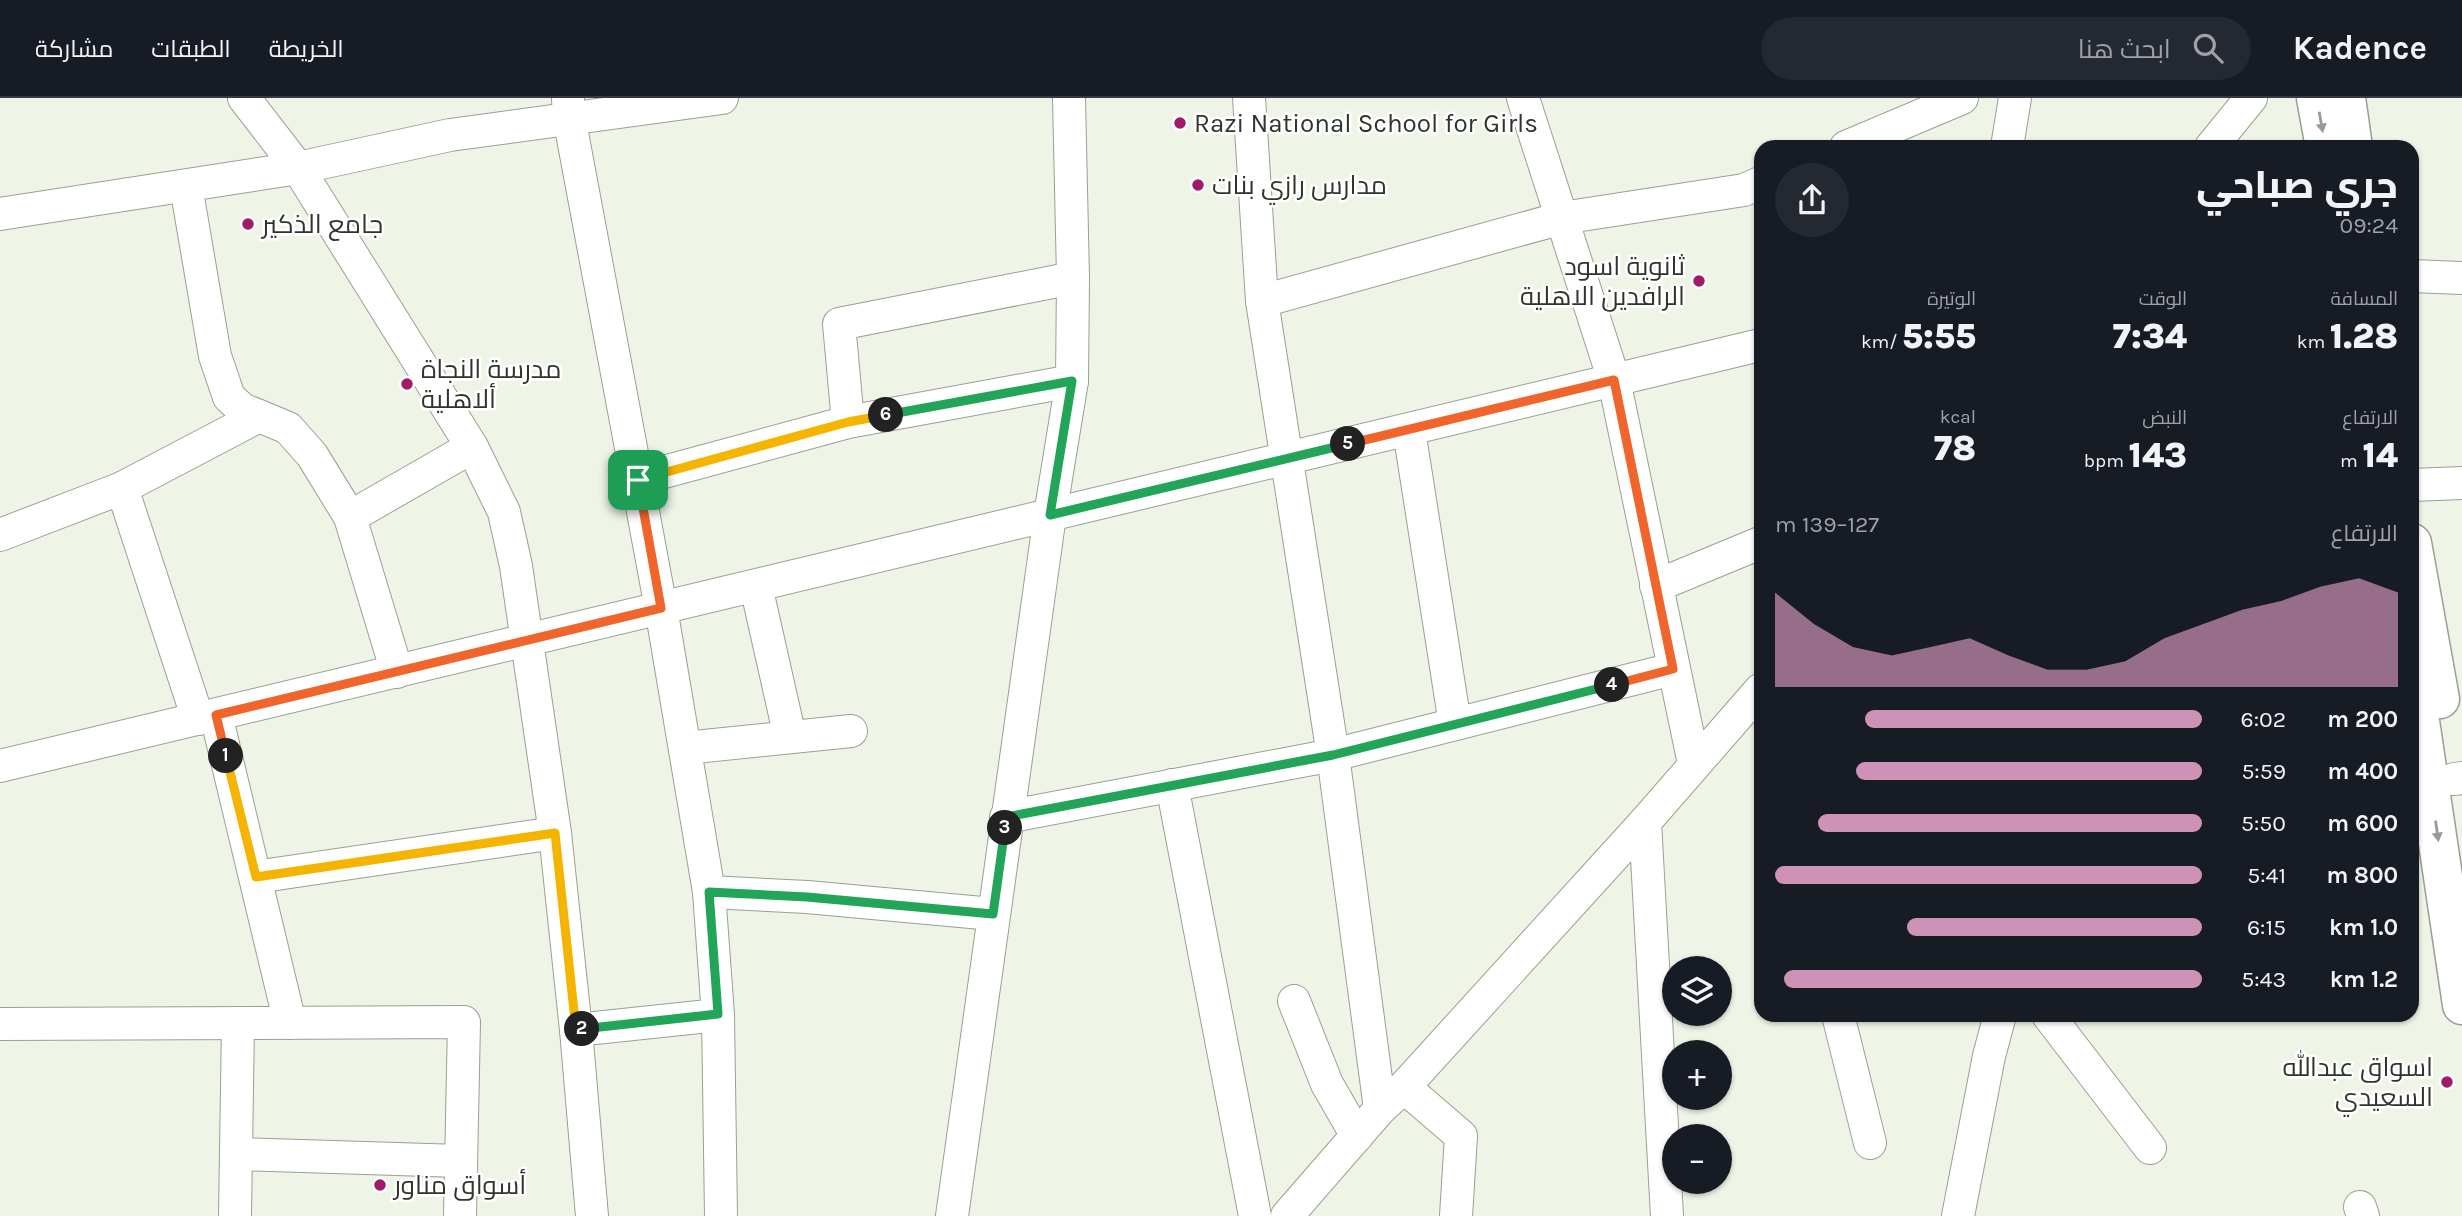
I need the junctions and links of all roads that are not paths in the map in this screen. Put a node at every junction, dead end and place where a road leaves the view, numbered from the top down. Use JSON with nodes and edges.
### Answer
{"nodes":[{"id":1,"x":244,"y":98,"type":"edge"},
{"id":2,"x":722,"y":98,"type":"edge"},
{"id":3,"x":1069,"y":98,"type":"edge"},
{"id":4,"x":1249,"y":98,"type":"edge"},
{"id":5,"x":1523,"y":98,"type":"edge"},
{"id":6,"x":1962,"y":98,"type":"edge"},
{"id":7,"x":2015,"y":98,"type":"edge"},
{"id":8,"x":2251,"y":98,"type":"edge"},
{"id":9,"x":2316,"y":98,"type":"edge"},
{"id":10,"x":2346,"y":98,"type":"edge"},
{"id":11,"x":569,"y":108,"type":"edge"},
{"id":12,"x":1863,"y":140,"type":"edge"},
{"id":13,"x":2008,"y":140,"type":"edge"},
{"id":14,"x":2217,"y":140,"type":"edge"},
{"id":15,"x":2324,"y":140,"type":"edge"},
{"id":16,"x":2352,"y":140,"type":"edge"},
{"id":17,"x":298,"y":168,"type":"junction"},
{"id":18,"x":186,"y":186,"type":"junction"},
{"id":19,"x":1754,"y":186,"type":"edge"},
{"id":20,"x":0,"y":214,"type":"edge"},
{"id":21,"x":1562,"y":218,"type":"junction"},
{"id":22,"x":2419,"y":276,"type":"edge"},
{"id":23,"x":1073,"y":278,"type":"junction"},
{"id":24,"x":2462,"y":278,"type":"edge"},
{"id":25,"x":1262,"y":301,"type":"junction"},
{"id":26,"x":1754,"y":346,"type":"edge"},
{"id":27,"x":1614,"y":380,"type":"junction"},
{"id":28,"x":1072,"y":381,"type":"junction"},
{"id":29,"x":259,"y":416,"type":"junction"},
{"id":30,"x":848,"y":422,"type":"junction"},
{"id":31,"x":1409,"y":430,"type":"junction"},
{"id":32,"x":472,"y":447,"type":"junction"},
{"id":33,"x":1286,"y":459,"type":"junction"},
{"id":34,"x":638,"y":480,"type":"junction"},
{"id":35,"x":2462,"y":483,"type":"edge"},
{"id":36,"x":2419,"y":485,"type":"edge"},
{"id":37,"x":122,"y":488,"type":"junction"},
{"id":38,"x":1050,"y":515,"type":"junction"},
{"id":39,"x":350,"y":517,"type":"junction"},
{"id":40,"x":0,"y":535,"type":"edge"},
{"id":41,"x":1754,"y":545,"type":"edge"},
{"id":42,"x":756,"y":586,"type":"junction"},
{"id":43,"x":1656,"y":586,"type":"junction"},
{"id":44,"x":2419,"y":603,"type":"edge"},
{"id":45,"x":661,"y":608,"type":"junction"},
{"id":46,"x":528,"y":640,"type":"junction"},
{"id":47,"x":1673,"y":669,"type":"junction"},
{"id":48,"x":397,"y":672,"type":"junction"},
{"id":49,"x":2419,"y":696,"type":"edge"},
{"id":50,"x":1754,"y":708,"type":"edge"},
{"id":51,"x":207,"y":717,"type":"junction"},
{"id":52,"x":1455,"y":724,"type":"junction"},
{"id":53,"x":851,"y":731,"type":"dead end"},
{"id":54,"x":790,"y":737,"type":"junction"},
{"id":55,"x":685,"y":748,"type":"junction"},
{"id":56,"x":1333,"y":755,"type":"junction"},
{"id":57,"x":1695,"y":764,"type":"junction"},
{"id":58,"x":0,"y":766,"type":"edge"},
{"id":59,"x":2440,"y":784,"type":"edge"},
{"id":60,"x":1172,"y":785,"type":"junction"},
{"id":61,"x":1006,"y":817,"type":"junction"},
{"id":62,"x":1645,"y":822,"type":"junction"},
{"id":63,"x":2462,"y":829,"type":"edge"},
{"id":64,"x":555,"y":833,"type":"junction"},
{"id":65,"x":256,"y":877,"type":"junction"},
{"id":66,"x":709,"y":892,"type":"junction"},
{"id":67,"x":993,"y":914,"type":"junction"},
{"id":68,"x":1294,"y":1001,"type":"dead end"},
{"id":69,"x":2462,"y":1005,"type":"edge"},
{"id":70,"x":718,"y":1014,"type":"junction"},
{"id":71,"x":1840,"y":1022,"type":"edge"},
{"id":72,"x":1998,"y":1022,"type":"edge"},
{"id":73,"x":2053,"y":1022,"type":"edge"},
{"id":74,"x":238,"y":1023,"type":"junction"},
{"id":75,"x":290,"y":1023,"type":"junction"},
{"id":76,"x":0,"y":1024,"type":"edge"},
{"id":77,"x":576,"y":1030,"type":"junction"},
{"id":78,"x":1404,"y":1087,"type":"junction"},
{"id":79,"x":1380,"y":1109,"type":"junction"},
{"id":80,"x":1357,"y":1136,"type":"junction"},
{"id":81,"x":1870,"y":1143,"type":"dead end"},
{"id":82,"x":2150,"y":1148,"type":"dead end"},
{"id":83,"x":236,"y":1154,"type":"junction"},
{"id":84,"x":460,"y":1161,"type":"junction"},
{"id":85,"x":235,"y":1216,"type":"edge"},
{"id":86,"x":460,"y":1216,"type":"edge"},
{"id":87,"x":592,"y":1216,"type":"edge"},
{"id":88,"x":721,"y":1216,"type":"edge"},
{"id":89,"x":952,"y":1216,"type":"edge"},
{"id":90,"x":1255,"y":1216,"type":"edge"},
{"id":91,"x":1287,"y":1216,"type":"edge"},
{"id":92,"x":1456,"y":1216,"type":"edge"},
{"id":93,"x":1667,"y":1216,"type":"edge"},
{"id":94,"x":1958,"y":1216,"type":"edge"}],
"edges":[{"from":1,"to":17,"type":"street"},
{"from":2,"to":11,"type":"street"},
{"from":3,"to":23,"type":"street"},
{"from":4,"to":25,"type":"street"},
{"from":5,"to":21,"type":"street"},
{"from":6,"to":12,"type":"street"},
{"from":7,"to":13,"type":"street"},
{"from":8,"to":14,"type":"street"},
{"from":9,"to":15,"type":"main road","one_way":true},
{"from":10,"to":16,"type":"main road"},
{"from":11,"to":17,"type":"street"},
{"from":11,"to":34,"type":"street"},
{"from":17,"to":18,"type":"street"},
{"from":17,"to":32,"type":"street"},
{"from":18,"to":20,"type":"street"},
{"from":18,"to":29,"type":"street"},
{"from":19,"to":21,"type":"street"},
{"from":21,"to":25,"type":"street"},
{"from":21,"to":27,"type":"street"},
{"from":22,"to":24,"type":"street"},
{"from":23,"to":28,"type":"street"},
{"from":23,"to":30,"type":"street"},
{"from":25,"to":33,"type":"street"},
{"from":26,"to":27,"type":"street"},
{"from":27,"to":31,"type":"street"},
{"from":27,"to":43,"type":"street"},
{"from":28,"to":30,"type":"street"},
{"from":28,"to":38,"type":"street"},
{"from":29,"to":37,"type":"street"},
{"from":29,"to":39,"type":"street"},
{"from":30,"to":34,"type":"street"},
{"from":31,"to":33,"type":"street"},
{"from":31,"to":52,"type":"street"},
{"from":32,"to":39,"type":"street"},
{"from":32,"to":46,"type":"street"},
{"from":33,"to":38,"type":"street"},
{"from":33,"to":56,"type":"street"},
{"from":34,"to":45,"type":"street"},
{"from":35,"to":36,"type":"street"},
{"from":37,"to":40,"type":"street"},
{"from":37,"to":51,"type":"street"},
{"from":38,"to":42,"type":"street"},
{"from":38,"to":61,"type":"street"},
{"from":39,"to":48,"type":"street"},
{"from":41,"to":43,"type":"street"},
{"from":42,"to":45,"type":"street"},
{"from":42,"to":54,"type":"street"},
{"from":43,"to":47,"type":"street"},
{"from":44,"to":59,"type":"main road"},
{"from":45,"to":46,"type":"street"},
{"from":45,"to":55,"type":"street"},
{"from":46,"to":48,"type":"street"},
{"from":46,"to":64,"type":"street"},
{"from":47,"to":52,"type":"street"},
{"from":47,"to":57,"type":"street"},
{"from":48,"to":51,"type":"street"},
{"from":49,"to":59,"type":"main road"},
{"from":50,"to":57,"type":"street"},
{"from":51,"to":58,"type":"street"},
{"from":51,"to":65,"type":"street"},
{"from":52,"to":56,"type":"street"},
{"from":53,"to":54,"type":"street"},
{"from":54,"to":55,"type":"street"},
{"from":55,"to":66,"type":"street"},
{"from":56,"to":60,"type":"street"},
{"from":56,"to":79,"type":"street"},
{"from":57,"to":62,"type":"street"},
{"from":59,"to":63,"type":"main road"},
{"from":59,"to":69,"type":"main road","one_way":true},
{"from":60,"to":61,"type":"street"},
{"from":60,"to":90,"type":"street"},
{"from":61,"to":67,"type":"street"},
{"from":62,"to":78,"type":"street"},
{"from":62,"to":93,"type":"street"},
{"from":64,"to":65,"type":"street"},
{"from":64,"to":77,"type":"street"},
{"from":65,"to":75,"type":"street"},
{"from":66,"to":67,"type":"street"},
{"from":66,"to":70,"type":"street"},
{"from":67,"to":89,"type":"street"},
{"from":68,"to":80,"type":"street"},
{"from":70,"to":77,"type":"street"},
{"from":70,"to":88,"type":"street"},
{"from":71,"to":81,"type":"street"},
{"from":72,"to":94,"type":"street"},
{"from":73,"to":82,"type":"street"},
{"from":74,"to":75,"type":"street"},
{"from":74,"to":76,"type":"street"},
{"from":74,"to":83,"type":"street"},
{"from":75,"to":84,"type":"street"},
{"from":77,"to":87,"type":"street"},
{"from":78,"to":79,"type":"street"},
{"from":78,"to":92,"type":"street"},
{"from":79,"to":80,"type":"street"},
{"from":80,"to":91,"type":"street"},
{"from":83,"to":84,"type":"street"},
{"from":83,"to":85,"type":"street"},
{"from":84,"to":86,"type":"street"}]}
